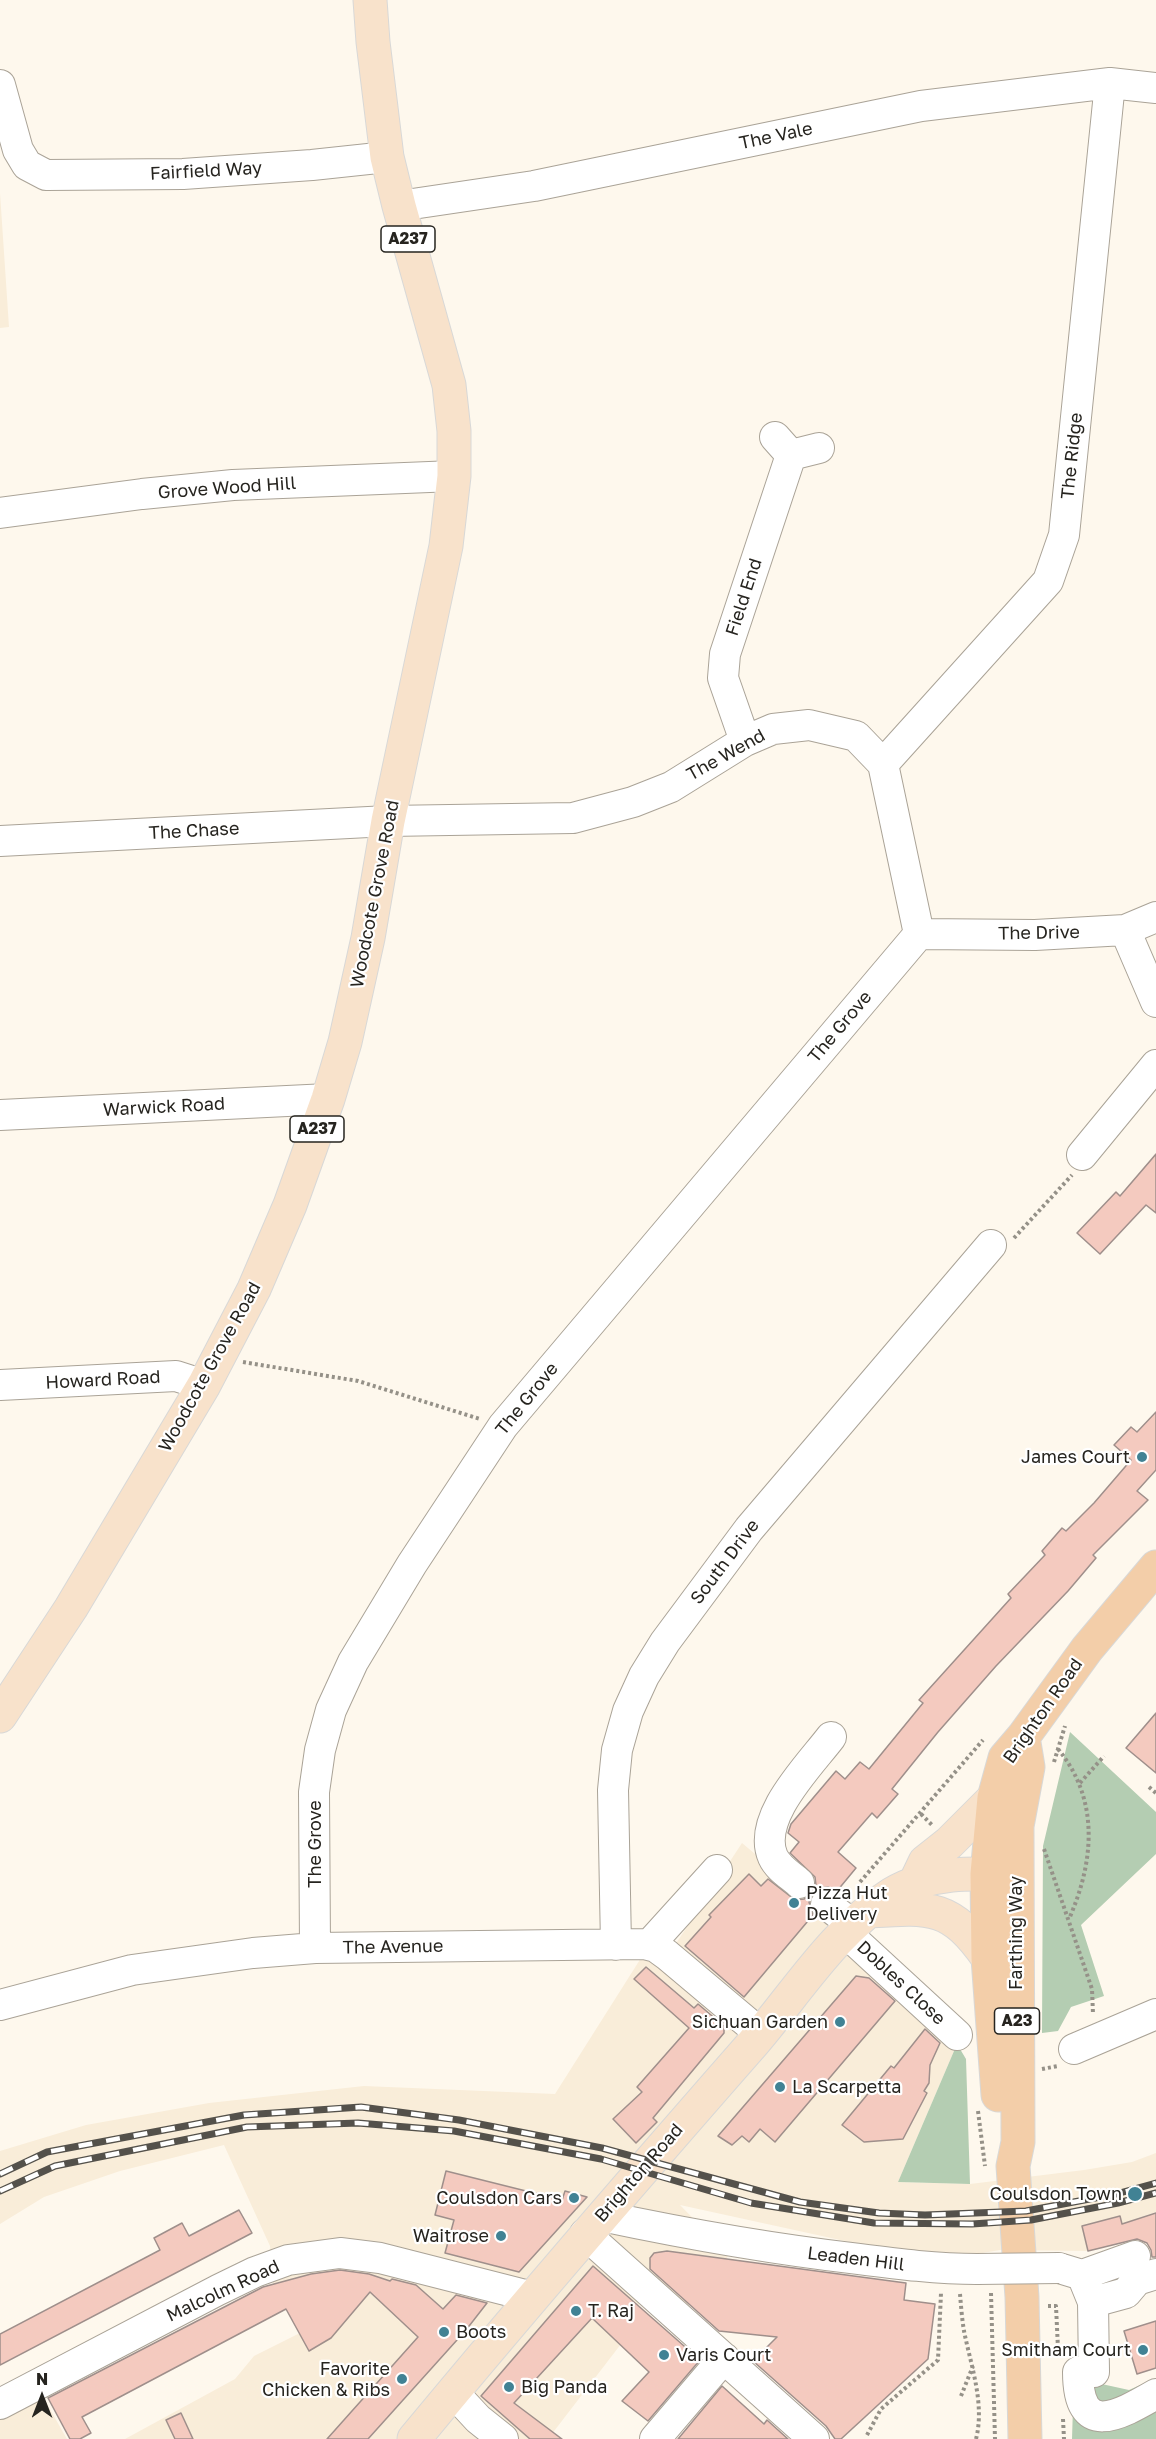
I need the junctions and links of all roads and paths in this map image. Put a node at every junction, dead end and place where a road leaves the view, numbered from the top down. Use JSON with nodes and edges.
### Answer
{"nodes":[{"id":1,"x":370,"y":0,"type":"edge"},
{"id":2,"x":1110,"y":83,"type":"junction"},
{"id":3,"x":0,"y":85,"type":"edge"},
{"id":4,"x":1156,"y":88,"type":"edge"},
{"id":5,"x":387,"y":157,"type":"junction"},
{"id":6,"x":399,"y":206,"type":"junction"},
{"id":7,"x":795,"y":447,"type":"dead end"},
{"id":8,"x":454,"y":476,"type":"junction"},
{"id":9,"x":0,"y":513,"type":"edge"},
{"id":10,"x":745,"y":741,"type":"junction"},
{"id":11,"x":883,"y":764,"type":"junction"},
{"id":12,"x":388,"y":822,"type":"junction"},
{"id":13,"x":0,"y":841,"type":"edge"},
{"id":14,"x":1156,"y":917,"type":"edge"},
{"id":15,"x":1125,"y":930,"type":"junction"},
{"id":16,"x":919,"y":934,"type":"junction"},
{"id":17,"x":1156,"y":1002,"type":"edge"},
{"id":18,"x":1156,"y":1065,"type":"edge"},
{"id":19,"x":328,"y":1099,"type":"junction"},
{"id":20,"x":0,"y":1115,"type":"edge"},
{"id":21,"x":1082,"y":1155,"type":"joint"},
{"id":22,"x":991,"y":1245,"type":"joint"},
{"id":23,"x":211,"y":1372,"type":"junction"},
{"id":24,"x":0,"y":1385,"type":"edge"},
{"id":25,"x":503,"y":1426,"type":"junction"},
{"id":26,"x":1156,"y":1567,"type":"edge"},
{"id":27,"x":5,"y":1699,"type":"edge"},
{"id":28,"x":1066,"y":1723,"type":"dead end"},
{"id":29,"x":831,"y":1737,"type":"dead end"},
{"id":30,"x":986,"y":1737,"type":"dead end"},
{"id":31,"x":1023,"y":1737,"type":"junction"},
{"id":32,"x":1058,"y":1749,"type":"junction"},
{"id":33,"x":1104,"y":1756,"type":"dead end"},
{"id":34,"x":1052,"y":1772,"type":"dead end"},
{"id":35,"x":1080,"y":1783,"type":"junction"},
{"id":36,"x":1149,"y":1787,"type":"dead end"},
{"id":37,"x":1156,"y":1793,"type":"edge"},
{"id":38,"x":994,"y":1798,"type":"junction"},
{"id":39,"x":1037,"y":1846,"type":"dead end"},
{"id":40,"x":717,"y":1870,"type":"dead end"},
{"id":41,"x":1001,"y":1874,"type":"junction"},
{"id":42,"x":799,"y":1883,"type":"dead end"},
{"id":43,"x":915,"y":1883,"type":"junction"},
{"id":44,"x":847,"y":1918,"type":"junction"},
{"id":45,"x":1068,"y":1920,"type":"junction"},
{"id":46,"x":616,"y":1945,"type":"junction"},
{"id":47,"x":649,"y":1945,"type":"junction"},
{"id":48,"x":315,"y":1948,"type":"junction"},
{"id":49,"x":988,"y":1958,"type":"junction"},
{"id":50,"x":0,"y":2006,"type":"edge"},
{"id":51,"x":1156,"y":2014,"type":"edge"},
{"id":52,"x":761,"y":2034,"type":"junction"},
{"id":53,"x":957,"y":2036,"type":"dead end"},
{"id":54,"x":1089,"y":2036,"type":"joint"},
{"id":55,"x":1013,"y":2166,"type":"junction"},
{"id":56,"x":594,"y":2225,"type":"junction"},
{"id":57,"x":1145,"y":2265,"type":"edge"},
{"id":58,"x":1070,"y":2272,"type":"junction"},
{"id":59,"x":967,"y":2273,"type":"junction"},
{"id":60,"x":533,"y":2297,"type":"junction"},
{"id":61,"x":1093,"y":2302,"type":"junction"},
{"id":62,"x":1045,"y":2306,"type":"dead end"},
{"id":63,"x":1068,"y":2348,"type":"dead end"},
{"id":64,"x":724,"y":2358,"type":"junction"},
{"id":65,"x":973,"y":2366,"type":"junction"},
{"id":66,"x":453,"y":2392,"type":"junction"},
{"id":67,"x":1156,"y":2394,"type":"edge"},
{"id":68,"x":961,"y":2396,"type":"dead end"},
{"id":69,"x":0,"y":2404,"type":"edge"},
{"id":70,"x":867,"y":2435,"type":"dead end"},
{"id":71,"x":414,"y":2439,"type":"edge"},
{"id":72,"x":503,"y":2439,"type":"edge"},
{"id":73,"x":655,"y":2439,"type":"edge"},
{"id":74,"x":814,"y":2439,"type":"edge"},
{"id":75,"x":976,"y":2439,"type":"edge"},
{"id":76,"x":995,"y":2439,"type":"edge"},
{"id":77,"x":1025,"y":2439,"type":"edge"}],
"edges":[{"from":1,"to":5,"type":"main road","name":"Woodcote Grove Road","number":"A237"},
{"from":2,"to":4,"type":"street","name":"The Vale"},
{"from":2,"to":6,"type":"street","name":"The Vale"},
{"from":2,"to":11,"type":"street","name":"The Ridge"},
{"from":3,"to":5,"type":"street","name":"Fairfield Way"},
{"from":5,"to":6,"type":"main road","name":"Woodcote Grove Road","number":"A237"},
{"from":6,"to":8,"type":"main road","name":"Woodcote Grove Road","number":"A237"},
{"from":7,"to":10,"type":"street","name":"Field End"},
{"from":8,"to":9,"type":"street","name":"Grove Wood Hill"},
{"from":8,"to":12,"type":"main road","name":"Woodcote Grove Road","number":"A237"},
{"from":10,"to":11,"type":"street","name":"The Wend"},
{"from":10,"to":12,"type":"street","name":"The Wend"},
{"from":11,"to":16,"type":"street"},
{"from":12,"to":13,"type":"street","name":"The Chase"},
{"from":12,"to":19,"type":"main road","name":"Woodcote Grove Road","number":"A237"},
{"from":14,"to":15,"type":"street","name":"The Drive"},
{"from":15,"to":16,"type":"street","name":"The Drive"},
{"from":15,"to":17,"type":"street"},
{"from":16,"to":25,"type":"street","name":"The Grove"},
{"from":18,"to":21,"type":"street"},
{"from":19,"to":20,"type":"street","name":"Warwick Road"},
{"from":19,"to":23,"type":"main road","name":"Woodcote Grove Road","number":"A237"},
{"from":21,"to":22,"type":"path"},
{"from":22,"to":46,"type":"street","name":"South Drive"},
{"from":23,"to":24,"type":"street","name":"Howard Road"},
{"from":23,"to":25,"type":"path"},
{"from":23,"to":27,"type":"main road","name":"Woodcote Grove Road","number":"A237"},
{"from":25,"to":48,"type":"street","name":"The Grove"},
{"from":26,"to":31,"type":"highway","name":"Brighton Road","number":"A23"},
{"from":28,"to":32,"type":"path"},
{"from":29,"to":42,"type":"street"},
{"from":30,"to":44,"type":"path"},
{"from":31,"to":38,"type":"highway","name":"Brighton Road","number":"A23"},
{"from":31,"to":41,"type":"highway","name":"Farthing Way","number":"A23"},
{"from":32,"to":34,"type":"path"},
{"from":32,"to":35,"type":"path"},
{"from":33,"to":35,"type":"path"},
{"from":35,"to":45,"type":"path"},
{"from":36,"to":37,"type":"path"},
{"from":38,"to":41,"type":"highway","number":"A23"},
{"from":38,"to":43,"type":"main road","name":"Brighton Road"},
{"from":39,"to":45,"type":"path"},
{"from":40,"to":47,"type":"street"},
{"from":41,"to":43,"type":"main road","name":"Brighton Road"},
{"from":41,"to":49,"type":"highway","name":"Farthing Way","number":"A23"},
{"from":41,"to":55,"type":"highway","name":"Farthing Way","number":"A23"},
{"from":43,"to":44,"type":"main road","name":"Brighton Road"},
{"from":44,"to":49,"type":"main road"},
{"from":44,"to":52,"type":"main road","name":"Brighton Road"},
{"from":44,"to":53,"type":"street","name":"Dobles Close"},
{"from":45,"to":54,"type":"path"},
{"from":46,"to":47,"type":"street","name":"The Avenue"},
{"from":46,"to":48,"type":"street","name":"The Avenue"},
{"from":47,"to":52,"type":"street"},
{"from":48,"to":50,"type":"street","name":"The Avenue"},
{"from":49,"to":55,"type":"highway","name":"Farthing Way","number":"A23"},
{"from":51,"to":54,"type":"street"},
{"from":52,"to":56,"type":"main road","name":"Brighton Road"},
{"from":55,"to":77,"type":"highway","name":"Farthing Way","number":"A23"},
{"from":56,"to":59,"type":"street","name":"Leaden Hill"},
{"from":56,"to":60,"type":"main road","name":"Brighton Road"},
{"from":56,"to":64,"type":"street"},
{"from":57,"to":58,"type":"street","name":"Leaden Hill"},
{"from":57,"to":61,"type":"street"},
{"from":58,"to":59,"type":"street","name":"Leaden Hill","bridge":true},
{"from":58,"to":61,"type":"street"},
{"from":59,"to":65,"type":"path"},
{"from":59,"to":70,"type":"path"},
{"from":59,"to":76,"type":"path"},
{"from":60,"to":66,"type":"main road","name":"Brighton Road"},
{"from":60,"to":69,"type":"street","name":"Malcolm Road"},
{"from":61,"to":67,"type":"street"},
{"from":62,"to":63,"type":"path"},
{"from":64,"to":73,"type":"street"},
{"from":64,"to":74,"type":"street"},
{"from":65,"to":68,"type":"path"},
{"from":65,"to":75,"type":"path"},
{"from":66,"to":71,"type":"main road","name":"Brighton Road"},
{"from":66,"to":72,"type":"street"}]}
